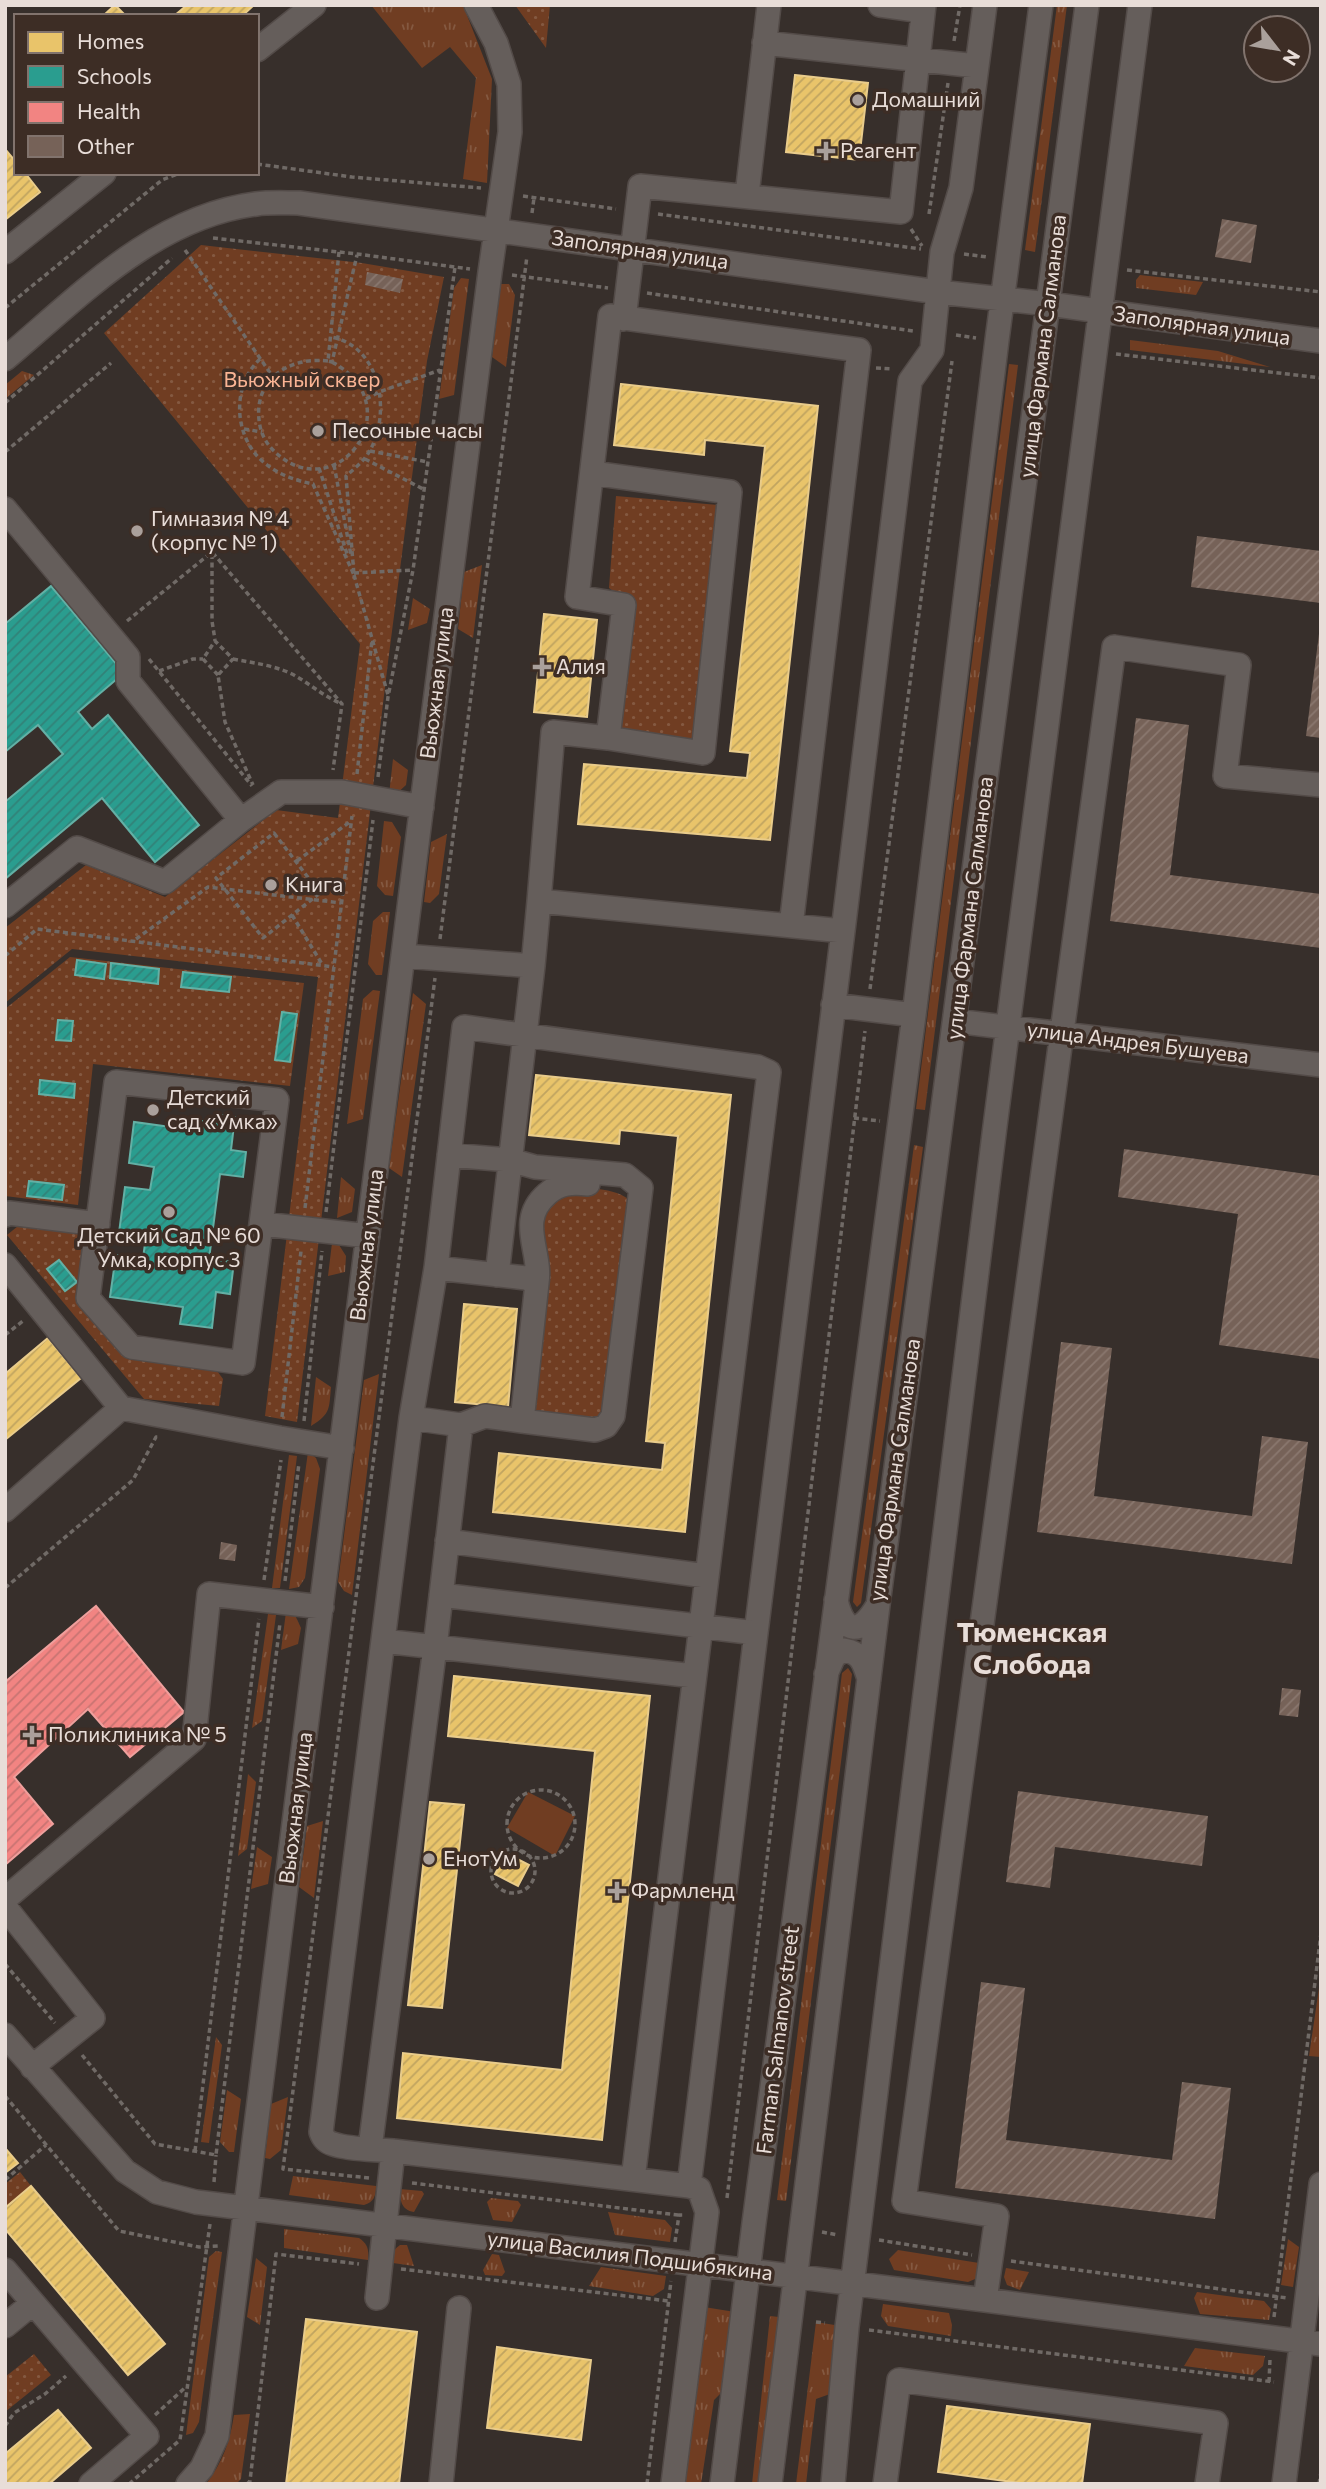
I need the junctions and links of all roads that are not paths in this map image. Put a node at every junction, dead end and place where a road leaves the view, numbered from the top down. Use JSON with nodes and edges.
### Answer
{"nodes":[{"id":1,"x":314,"y":5,"type":"edge"},
{"id":2,"x":477,"y":5,"type":"edge"},
{"id":3,"x":769,"y":5,"type":"edge"},
{"id":4,"x":880,"y":5,"type":"edge"},
{"id":5,"x":985,"y":5,"type":"edge"},
{"id":6,"x":1041,"y":5,"type":"edge"},
{"id":7,"x":1087,"y":5,"type":"edge"},
{"id":8,"x":1140,"y":5,"type":"edge"},
{"id":9,"x":924,"y":8,"type":"edge"},
{"id":10,"x":764,"y":43,"type":"junction"},
{"id":11,"x":259,"y":48,"type":"edge"},
{"id":12,"x":918,"y":59,"type":"junction"},
{"id":13,"x":977,"y":66,"type":"junction"},
{"id":14,"x":101,"y":175,"type":"edge"},
{"id":15,"x":747,"y":195,"type":"junction"},
{"id":16,"x":497,"y":229,"type":"junction"},
{"id":17,"x":632,"y":248,"type":"junction"},
{"id":18,"x":5,"y":252,"type":"edge"},
{"id":19,"x":938,"y":292,"type":"junction"},
{"id":20,"x":1003,"y":299,"type":"junction"},
{"id":21,"x":1049,"y":304,"type":"junction"},
{"id":22,"x":1100,"y":312,"type":"junction"},
{"id":23,"x":624,"y":319,"type":"junction"},
{"id":24,"x":1321,"y":341,"type":"edge"},
{"id":25,"x":5,"y":359,"type":"edge"},
{"id":26,"x":592,"y":473,"type":"junction"},
{"id":27,"x":5,"y":509,"type":"edge"},
{"id":28,"x":608,"y":738,"type":"junction"},
{"id":29,"x":1321,"y":785,"type":"edge"},
{"id":30,"x":422,"y":807,"type":"junction"},
{"id":31,"x":241,"y":820,"type":"junction"},
{"id":32,"x":539,"y":901,"type":"junction"},
{"id":33,"x":5,"y":906,"type":"edge"},
{"id":34,"x":791,"y":926,"type":"junction"},
{"id":35,"x":843,"y":931,"type":"junction"},
{"id":36,"x":404,"y":956,"type":"junction"},
{"id":37,"x":533,"y":966,"type":"junction"},
{"id":38,"x":833,"y":1004,"type":"junction"},
{"id":39,"x":914,"y":1015,"type":"junction"},
{"id":40,"x":955,"y":1021,"type":"junction"},
{"id":41,"x":1010,"y":1027,"type":"junction"},
{"id":42,"x":1062,"y":1033,"type":"junction"},
{"id":43,"x":526,"y":1034,"type":"junction"},
{"id":44,"x":1321,"y":1065,"type":"edge"},
{"id":45,"x":449,"y":1155,"type":"junction"},
{"id":46,"x":510,"y":1160,"type":"junction"},
{"id":47,"x":639,"y":1203,"type":"junction"},
{"id":48,"x":5,"y":1216,"type":"edge"},
{"id":49,"x":98,"y":1224,"type":"junction"},
{"id":50,"x":263,"y":1224,"type":"junction"},
{"id":51,"x":368,"y":1236,"type":"junction"},
{"id":52,"x":5,"y":1265,"type":"edge"},
{"id":53,"x":436,"y":1268,"type":"junction"},
{"id":54,"x":497,"y":1275,"type":"junction"},
{"id":55,"x":537,"y":1283,"type":"junction"},
{"id":56,"x":121,"y":1408,"type":"junction"},
{"id":57,"x":411,"y":1418,"type":"junction"},
{"id":58,"x":522,"y":1421,"type":"junction"},
{"id":59,"x":461,"y":1425,"type":"junction"},
{"id":60,"x":342,"y":1448,"type":"junction"},
{"id":61,"x":5,"y":1510,"type":"edge"},
{"id":62,"x":447,"y":1541,"type":"junction"},
{"id":63,"x":706,"y":1576,"type":"junction"},
{"id":64,"x":441,"y":1595,"type":"junction"},
{"id":65,"x":835,"y":1597,"type":"junction"},
{"id":66,"x":878,"y":1605,"type":"junction"},
{"id":67,"x":322,"y":1607,"type":"junction"},
{"id":68,"x":700,"y":1627,"type":"junction"},
{"id":69,"x":756,"y":1633,"type":"junction"},
{"id":70,"x":383,"y":1641,"type":"junction"},
{"id":71,"x":435,"y":1647,"type":"junction"},
{"id":72,"x":825,"y":1674,"type":"junction"},
{"id":73,"x":694,"y":1676,"type":"junction"},
{"id":74,"x":869,"y":1679,"type":"junction"},
{"id":75,"x":5,"y":1899,"type":"edge"},
{"id":76,"x":5,"y":1908,"type":"edge"},
{"id":77,"x":5,"y":2035,"type":"edge"},
{"id":78,"x":32,"y":2067,"type":"junction"},
{"id":79,"x":382,"y":2150,"type":"junction"},
{"id":80,"x":633,"y":2179,"type":"junction"},
{"id":81,"x":1321,"y":2184,"type":"edge"},
{"id":82,"x":689,"y":2186,"type":"junction"},
{"id":83,"x":245,"y":2208,"type":"junction"},
{"id":84,"x":384,"y":2224,"type":"junction"},
{"id":85,"x":702,"y":2265,"type":"junction"},
{"id":86,"x":5,"y":2270,"type":"edge"},
{"id":87,"x":748,"y":2271,"type":"junction"},
{"id":88,"x":796,"y":2277,"type":"junction"},
{"id":89,"x":863,"y":2285,"type":"junction"},
{"id":90,"x":377,"y":2298,"type":"dead end"},
{"id":91,"x":985,"y":2300,"type":"junction"},
{"id":92,"x":33,"y":2303,"type":"junction"},
{"id":93,"x":459,"y":2308,"type":"dead end"},
{"id":94,"x":5,"y":2326,"type":"edge"},
{"id":95,"x":1311,"y":2343,"type":"edge"},
{"id":96,"x":91,"y":2484,"type":"edge"},
{"id":97,"x":188,"y":2484,"type":"edge"},
{"id":98,"x":441,"y":2484,"type":"edge"},
{"id":99,"x":673,"y":2484,"type":"edge"},
{"id":100,"x":722,"y":2484,"type":"edge"},
{"id":101,"x":770,"y":2484,"type":"edge"},
{"id":102,"x":833,"y":2484,"type":"edge"},
{"id":103,"x":885,"y":2484,"type":"edge"},
{"id":104,"x":1207,"y":2484,"type":"edge"},
{"id":105,"x":1284,"y":2484,"type":"edge"}],
"edges":[{"from":1,"to":11,"type":"street"},
{"from":2,"to":16,"type":"street","name":"Вьюжная улица"},
{"from":3,"to":10,"type":"street"},
{"from":4,"to":9,"type":"street"},
{"from":5,"to":13,"type":"street"},
{"from":6,"to":20,"type":"street","name":"улица Фармана Салманова"},
{"from":7,"to":21,"type":"street","name":"улица Фармана Салманова"},
{"from":8,"to":22,"type":"street"},
{"from":9,"to":12,"type":"street"},
{"from":10,"to":12,"type":"street"},
{"from":10,"to":15,"type":"street"},
{"from":12,"to":13,"type":"street"},
{"from":12,"to":15,"type":"street"},
{"from":13,"to":19,"type":"street"},
{"from":14,"to":18,"type":"street"},
{"from":15,"to":17,"type":"street"},
{"from":16,"to":17,"type":"street","name":"Заполярная улица"},
{"from":16,"to":25,"type":"street","name":"Заполярная улица"},
{"from":16,"to":30,"type":"street","name":"Вьюжная улица"},
{"from":17,"to":19,"type":"street","name":"Заполярная улица"},
{"from":17,"to":23,"type":"street"},
{"from":19,"to":20,"type":"street","name":"Заполярная улица"},
{"from":19,"to":35,"type":"street"},
{"from":20,"to":21,"type":"street","name":"Заполярная улица"},
{"from":20,"to":39,"type":"street","name":"улица Фармана Салманова"},
{"from":21,"to":22,"type":"street","name":"Заполярная улица"},
{"from":21,"to":40,"type":"street","name":"улица Фармана Салманова"},
{"from":22,"to":24,"type":"street","name":"Заполярная улица"},
{"from":22,"to":41,"type":"street"},
{"from":23,"to":26,"type":"street"},
{"from":23,"to":34,"type":"street"},
{"from":26,"to":28,"type":"street"},
{"from":26,"to":28,"type":"street"},
{"from":27,"to":31,"type":"street"},
{"from":28,"to":32,"type":"street"},
{"from":29,"to":42,"type":"street"},
{"from":30,"to":31,"type":"street"},
{"from":30,"to":36,"type":"street","name":"Вьюжная улица"},
{"from":31,"to":33,"type":"street"},
{"from":32,"to":34,"type":"street"},
{"from":32,"to":37,"type":"street"},
{"from":34,"to":35,"type":"street"},
{"from":35,"to":38,"type":"street"},
{"from":36,"to":37,"type":"street"},
{"from":36,"to":51,"type":"street","name":"Вьюжная улица"},
{"from":37,"to":43,"type":"street"},
{"from":38,"to":39,"type":"street"},
{"from":38,"to":69,"type":"street"},
{"from":39,"to":65,"type":"street","name":"улица Фармана Салманова"},
{"from":40,"to":41,"type":"street","name":"улица Андрея Бушуева"},
{"from":40,"to":66,"type":"street","name":"улица Фармана Салманова"},
{"from":41,"to":42,"type":"street","name":"улица Андрея Бушуева"},
{"from":41,"to":89,"type":"street"},
{"from":42,"to":44,"type":"street","name":"улица Андрея Бушуева"},
{"from":42,"to":91,"type":"street"},
{"from":43,"to":45,"type":"street"},
{"from":43,"to":46,"type":"street"},
{"from":43,"to":63,"type":"street"},
{"from":45,"to":46,"type":"street"},
{"from":45,"to":53,"type":"street"},
{"from":46,"to":47,"type":"street"},
{"from":46,"to":54,"type":"street"},
{"from":47,"to":55,"type":"street"},
{"from":47,"to":58,"type":"street"},
{"from":48,"to":49,"type":"street"},
{"from":49,"to":50,"type":"street"},
{"from":49,"to":50,"type":"street"},
{"from":50,"to":51,"type":"street"},
{"from":51,"to":60,"type":"street","name":"Вьюжная улица"},
{"from":52,"to":56,"type":"street"},
{"from":53,"to":54,"type":"street"},
{"from":53,"to":57,"type":"street"},
{"from":54,"to":55,"type":"street"},
{"from":55,"to":58,"type":"street"},
{"from":56,"to":60,"type":"street"},
{"from":56,"to":61,"type":"street"},
{"from":57,"to":59,"type":"street"},
{"from":57,"to":70,"type":"street"},
{"from":58,"to":59,"type":"street"},
{"from":59,"to":62,"type":"street"},
{"from":60,"to":67,"type":"street","name":"Вьюжная улица"},
{"from":62,"to":63,"type":"street"},
{"from":62,"to":64,"type":"street"},
{"from":63,"to":68,"type":"street"},
{"from":64,"to":68,"type":"street"},
{"from":64,"to":71,"type":"street"},
{"from":65,"to":66,"type":"street","name":"улица Фармана Салманова"},
{"from":65,"to":72,"type":"street","name":"Farman Salmanov street"},
{"from":66,"to":74,"type":"street"},
{"from":67,"to":75,"type":"street"},
{"from":67,"to":83,"type":"street","name":"Вьюжная улица"},
{"from":68,"to":69,"type":"street"},
{"from":68,"to":73,"type":"street"},
{"from":69,"to":82,"type":"street"},
{"from":70,"to":71,"type":"street"},
{"from":70,"to":79,"type":"street"},
{"from":71,"to":73,"type":"street"},
{"from":71,"to":79,"type":"street"},
{"from":72,"to":74,"type":"street"},
{"from":72,"to":87,"type":"street","name":"Farman Salmanov street"},
{"from":73,"to":80,"type":"street"},
{"from":74,"to":88,"type":"street"},
{"from":76,"to":78,"type":"street"},
{"from":77,"to":78,"type":"street","name":"улица Василия Подшибякина"},
{"from":78,"to":83,"type":"street","name":"улица Василия Подшибякина"},
{"from":79,"to":80,"type":"street"},
{"from":79,"to":84,"type":"street"},
{"from":80,"to":82,"type":"street"},
{"from":81,"to":95,"type":"street"},
{"from":82,"to":85,"type":"street"},
{"from":83,"to":84,"type":"street","name":"улица Василия Подшибякина"},
{"from":83,"to":97,"type":"street","name":"Вьюжная улица"},
{"from":84,"to":85,"type":"street","name":"улица Василия Подшибякина"},
{"from":84,"to":90,"type":"street"},
{"from":85,"to":87,"type":"street","name":"улица Василия Подшибякина"},
{"from":85,"to":99,"type":"street"},
{"from":86,"to":92,"type":"street"},
{"from":87,"to":88,"type":"street","name":"улица Василия Подшибякина"},
{"from":87,"to":100,"type":"street","name":"Farman Salmanov street"},
{"from":88,"to":89,"type":"street","name":"улица Василия Подшибякина"},
{"from":88,"to":101,"type":"street"},
{"from":89,"to":91,"type":"street","name":"улица Василия Подшибякина"},
{"from":89,"to":102,"type":"street"},
{"from":91,"to":95,"type":"street","name":"улица Василия Подшибякина"},
{"from":92,"to":94,"type":"street"},
{"from":92,"to":96,"type":"street"},
{"from":93,"to":98,"type":"street"},
{"from":95,"to":105,"type":"street"},
{"from":103,"to":104,"type":"street"}]}
